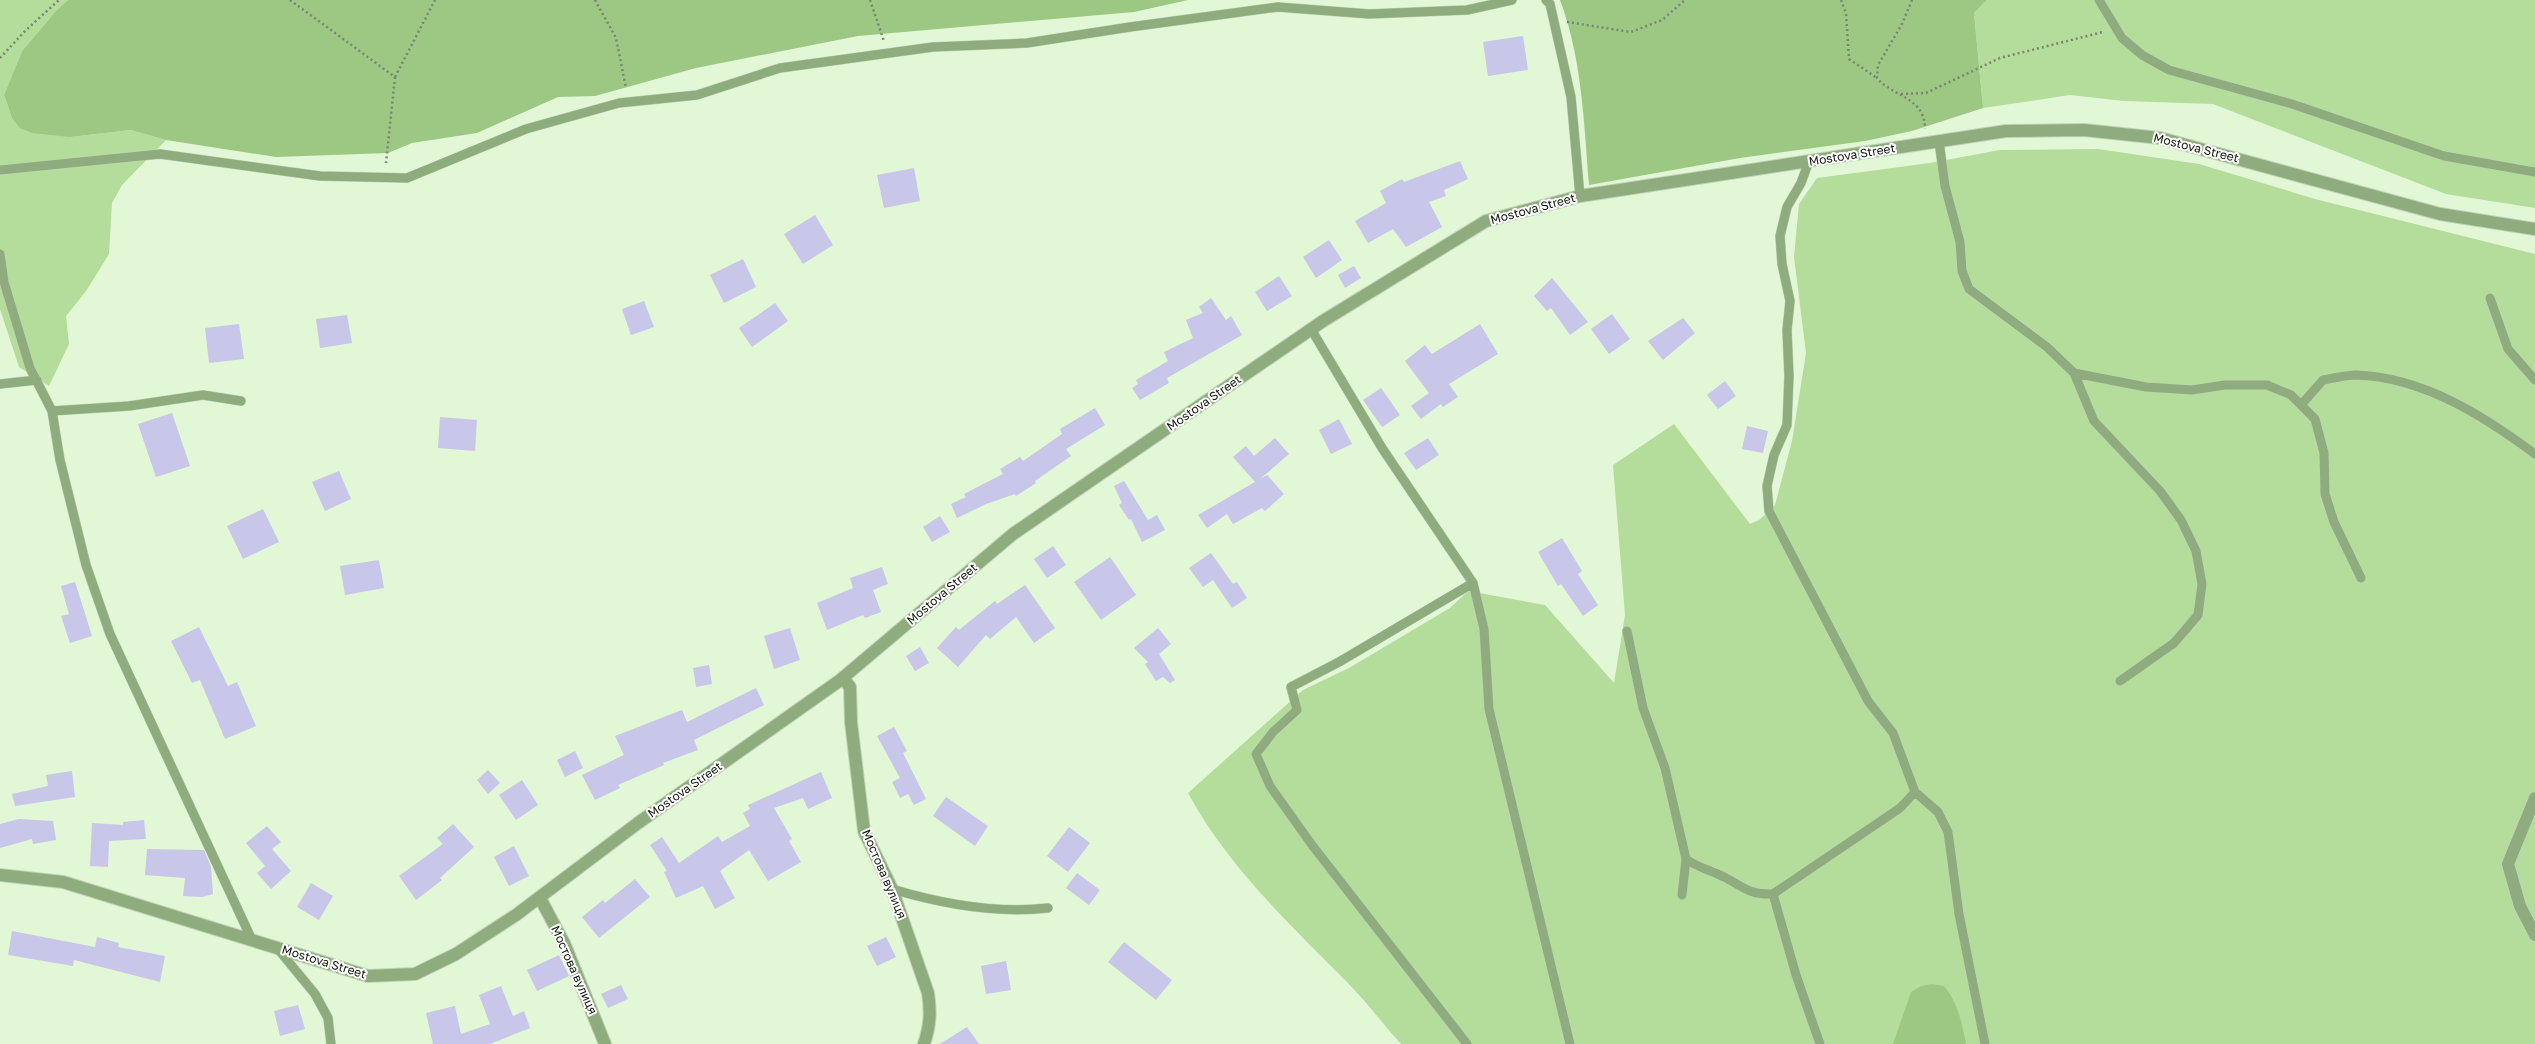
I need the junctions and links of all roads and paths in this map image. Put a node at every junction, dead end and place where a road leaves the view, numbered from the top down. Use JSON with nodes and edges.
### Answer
{"nodes":[{"id":1,"x":59,"y":0,"type":"edge"},
{"id":2,"x":290,"y":0,"type":"edge"},
{"id":3,"x":435,"y":0,"type":"edge"},
{"id":4,"x":595,"y":0,"type":"edge"},
{"id":5,"x":870,"y":0,"type":"edge"},
{"id":6,"x":1512,"y":0,"type":"edge"},
{"id":7,"x":1546,"y":0,"type":"edge"},
{"id":8,"x":1685,"y":0,"type":"edge"},
{"id":9,"x":1841,"y":0,"type":"edge"},
{"id":10,"x":1912,"y":0,"type":"edge"},
{"id":11,"x":2099,"y":0,"type":"edge"},
{"id":12,"x":1553,"y":18,"type":"junction"},
{"id":13,"x":2116,"y":28,"type":"junction"},
{"id":14,"x":888,"y":53,"type":"junction"},
{"id":15,"x":0,"y":58,"type":"edge"},
{"id":16,"x":395,"y":77,"type":"junction"},
{"id":17,"x":1877,"y":78,"type":"junction"},
{"id":18,"x":1901,"y":94,"type":"junction"},
{"id":19,"x":629,"y":102,"type":"junction"},
{"id":20,"x":1939,"y":141,"type":"junction"},
{"id":21,"x":1925,"y":143,"type":"junction"},
{"id":22,"x":1809,"y":161,"type":"junction"},
{"id":23,"x":0,"y":170,"type":"edge"},
{"id":24,"x":2535,"y":172,"type":"edge"},
{"id":25,"x":384,"y":178,"type":"junction"},
{"id":26,"x":1580,"y":196,"type":"junction"},
{"id":27,"x":2535,"y":229,"type":"edge"},
{"id":28,"x":0,"y":254,"type":"edge"},
{"id":29,"x":2490,"y":298,"type":"dead end"},
{"id":30,"x":1311,"y":329,"type":"junction"},
{"id":31,"x":2074,"y":372,"type":"junction"},
{"id":32,"x":36,"y":380,"type":"junction"},
{"id":33,"x":2535,"y":380,"type":"edge"},
{"id":34,"x":0,"y":384,"type":"edge"},
{"id":35,"x":241,"y":401,"type":"dead end"},
{"id":36,"x":2301,"y":405,"type":"junction"},
{"id":37,"x":52,"y":411,"type":"junction"},
{"id":38,"x":2535,"y":454,"type":"edge"},
{"id":39,"x":2361,"y":578,"type":"dead end"},
{"id":40,"x":1473,"y":583,"type":"junction"},
{"id":41,"x":1627,"y":631,"type":"dead end"},
{"id":42,"x":843,"y":678,"type":"junction"},
{"id":43,"x":2120,"y":681,"type":"dead end"},
{"id":44,"x":1915,"y":792,"type":"junction"},
{"id":45,"x":2535,"y":798,"type":"edge"},
{"id":46,"x":1686,"y":859,"type":"junction"},
{"id":47,"x":0,"y":875,"type":"edge"},
{"id":48,"x":892,"y":889,"type":"junction"},
{"id":49,"x":1773,"y":894,"type":"junction"},
{"id":50,"x":1682,"y":895,"type":"dead end"},
{"id":51,"x":540,"y":898,"type":"junction"},
{"id":52,"x":1048,"y":908,"type":"dead end"},
{"id":53,"x":2535,"y":936,"type":"edge"},
{"id":54,"x":252,"y":940,"type":"junction"},
{"id":55,"x":277,"y":948,"type":"junction"},
{"id":56,"x":331,"y":1044,"type":"edge"},
{"id":57,"x":605,"y":1044,"type":"edge"},
{"id":58,"x":924,"y":1044,"type":"edge"},
{"id":59,"x":1467,"y":1044,"type":"edge"},
{"id":60,"x":1570,"y":1044,"type":"edge"},
{"id":61,"x":1820,"y":1044,"type":"edge"},
{"id":62,"x":1985,"y":1044,"type":"edge"}],
"edges":[{"from":1,"to":15,"type":"path"},
{"from":2,"to":16,"type":"path"},
{"from":3,"to":16,"type":"path"},
{"from":4,"to":19,"type":"path"},
{"from":5,"to":14,"type":"path"},
{"from":6,"to":14,"type":"lane"},
{"from":7,"to":12,"type":"lane"},
{"from":8,"to":12,"type":"path"},
{"from":9,"to":17,"type":"path"},
{"from":10,"to":17,"type":"path"},
{"from":11,"to":13,"type":"lane"},
{"from":12,"to":26,"type":"lane"},
{"from":13,"to":18,"type":"path"},
{"from":13,"to":24,"type":"lane"},
{"from":14,"to":19,"type":"lane"},
{"from":16,"to":25,"type":"path"},
{"from":17,"to":18,"type":"path"},
{"from":18,"to":21,"type":"path"},
{"from":19,"to":25,"type":"lane"},
{"from":20,"to":21,"type":"street","name":"Mostova Street"},
{"from":20,"to":27,"type":"street","name":"Mostova Street"},
{"from":20,"to":31,"type":"lane"},
{"from":21,"to":22,"type":"street","name":"Mostova Street"},
{"from":22,"to":26,"type":"street","name":"Mostova Street"},
{"from":22,"to":44,"type":"lane"},
{"from":23,"to":25,"type":"lane"},
{"from":26,"to":30,"type":"street","name":"Mostova Street"},
{"from":28,"to":32,"type":"lane"},
{"from":29,"to":33,"type":"lane"},
{"from":30,"to":40,"type":"lane"},
{"from":30,"to":42,"type":"street","name":"Mostova Street"},
{"from":31,"to":36,"type":"lane"},
{"from":31,"to":43,"type":"lane"},
{"from":32,"to":34,"type":"lane"},
{"from":32,"to":37,"type":"lane"},
{"from":35,"to":37,"type":"lane"},
{"from":36,"to":38,"type":"lane"},
{"from":36,"to":39,"type":"lane"},
{"from":37,"to":54,"type":"lane"},
{"from":40,"to":59,"type":"lane"},
{"from":40,"to":60,"type":"lane"},
{"from":41,"to":46,"type":"lane"},
{"from":42,"to":48,"type":"street","name":"Мостова вулиця"},
{"from":42,"to":51,"type":"street","name":"Mostova Street"},
{"from":44,"to":49,"type":"lane"},
{"from":44,"to":62,"type":"lane"},
{"from":45,"to":53,"type":"street"},
{"from":46,"to":49,"type":"lane"},
{"from":46,"to":50,"type":"lane"},
{"from":47,"to":54,"type":"street","name":"Mostova Street"},
{"from":48,"to":52,"type":"lane"},
{"from":48,"to":58,"type":"street","name":"Мостова вулиця"},
{"from":49,"to":61,"type":"lane"},
{"from":51,"to":55,"type":"street","name":"Mostova Street"},
{"from":51,"to":57,"type":"street","name":"Мостова вулиця"},
{"from":54,"to":55,"type":"street","name":"Mostova Street"},
{"from":55,"to":56,"type":"lane"}]}
